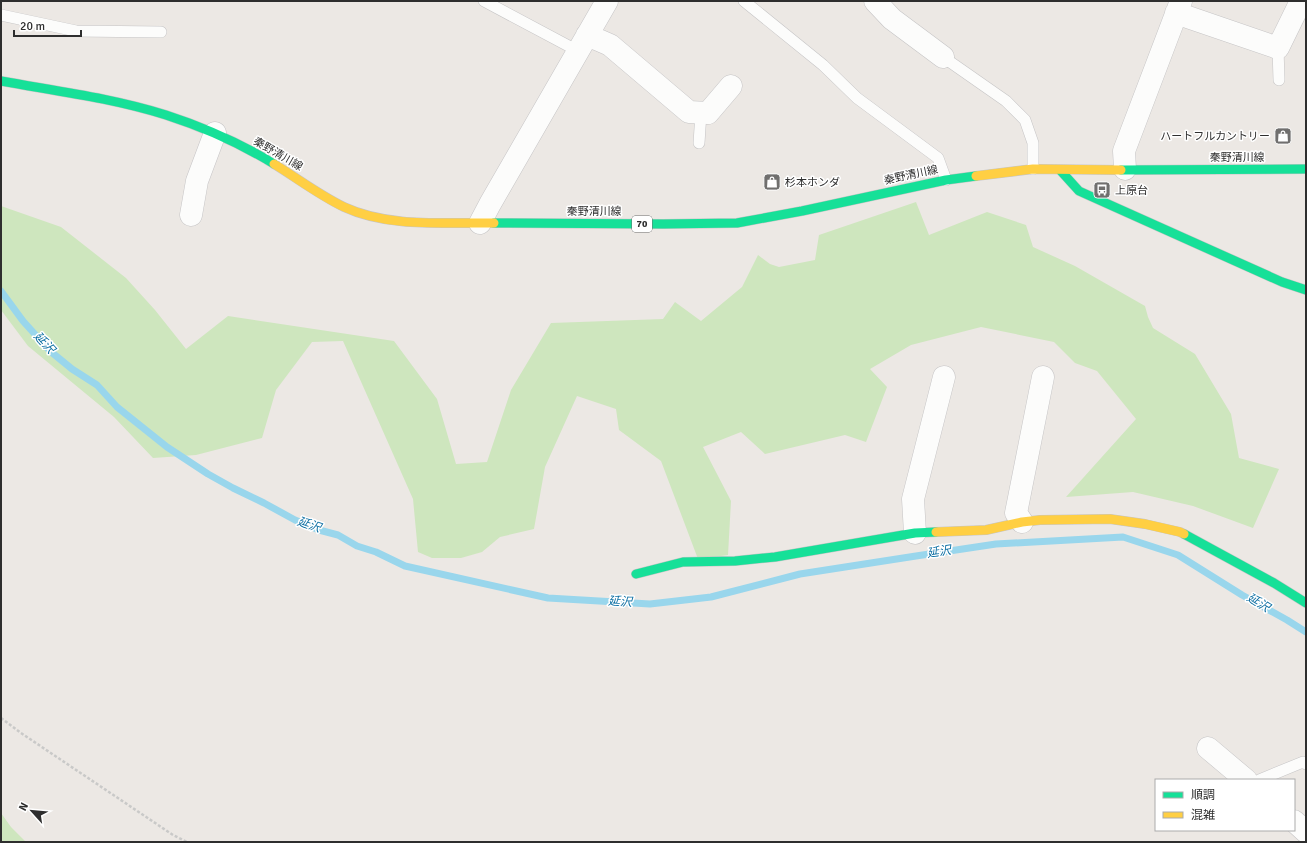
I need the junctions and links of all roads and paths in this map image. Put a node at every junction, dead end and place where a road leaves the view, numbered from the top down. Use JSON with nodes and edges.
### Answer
{"nodes":[{"id":1,"x":484,"y":1,"type":"edge"},
{"id":2,"x":607,"y":1,"type":"edge"},
{"id":3,"x":744,"y":1,"type":"edge"},
{"id":4,"x":875,"y":1,"type":"edge"},
{"id":5,"x":1302,"y":3,"type":"edge"},
{"id":6,"x":1179,"y":7,"type":"edge"},
{"id":7,"x":1,"y":15,"type":"edge"},
{"id":8,"x":161,"y":32,"type":"dead end"},
{"id":9,"x":583,"y":43,"type":"junction"},
{"id":10,"x":1278,"y":48,"type":"junction"},
{"id":11,"x":944,"y":57,"type":"joint"},
{"id":12,"x":1280,"y":80,"type":"dead end"},
{"id":13,"x":1,"y":81,"type":"edge"},
{"id":14,"x":731,"y":86,"type":"dead end"},
{"id":15,"x":701,"y":113,"type":"junction"},
{"id":16,"x":215,"y":133,"type":"junction"},
{"id":17,"x":699,"y":143,"type":"dead end"},
{"id":18,"x":1033,"y":169,"type":"junction"},
{"id":19,"x":1125,"y":169,"type":"junction"},
{"id":20,"x":1306,"y":169,"type":"edge"},
{"id":21,"x":1060,"y":170,"type":"junction"},
{"id":22,"x":946,"y":180,"type":"junction"},
{"id":23,"x":191,"y":215,"type":"dead end"},
{"id":24,"x":480,"y":223,"type":"junction"},
{"id":25,"x":1306,"y":290,"type":"edge"},
{"id":26,"x":944,"y":377,"type":"dead end"},
{"id":27,"x":1043,"y":377,"type":"dead end"},
{"id":28,"x":1022,"y":522,"type":"junction"},
{"id":29,"x":915,"y":534,"type":"junction"},
{"id":30,"x":636,"y":574,"type":"dead end"},
{"id":31,"x":1306,"y":603,"type":"edge"},
{"id":32,"x":1,"y":718,"type":"edge"},
{"id":33,"x":1208,"y":748,"type":"dead end"},
{"id":34,"x":1306,"y":764,"type":"edge"},
{"id":35,"x":1245,"y":779,"type":"edge"},
{"id":36,"x":1261,"y":779,"type":"edge"},
{"id":37,"x":1295,"y":822,"type":"edge"},
{"id":38,"x":1306,"y":832,"type":"edge"},
{"id":39,"x":187,"y":842,"type":"edge"}],
"edges":[{"from":1,"to":9,"type":"lane"},
{"from":2,"to":9,"type":"street"},
{"from":3,"to":22,"type":"lane"},
{"from":4,"to":11,"type":"street"},
{"from":5,"to":10,"type":"street"},
{"from":6,"to":10,"type":"street"},
{"from":6,"to":19,"type":"street"},
{"from":7,"to":8,"type":"lane"},
{"from":9,"to":15,"type":"street"},
{"from":9,"to":24,"type":"street"},
{"from":10,"to":12,"type":"lane"},
{"from":11,"to":18,"type":"lane"},
{"from":13,"to":16,"type":"main road","name":"秦野清川線","number":"70"},
{"from":14,"to":15,"type":"street"},
{"from":15,"to":17,"type":"lane"},
{"from":16,"to":23,"type":"street"},
{"from":16,"to":24,"type":"main road","name":"秦野清川線","number":"70"},
{"from":18,"to":21,"type":"main road","name":"秦野清川線","number":"70"},
{"from":18,"to":22,"type":"main road","name":"秦野清川線","number":"70"},
{"from":19,"to":20,"type":"main road","name":"秦野清川線","number":"70"},
{"from":19,"to":21,"type":"main road","name":"秦野清川線","number":"70"},
{"from":21,"to":25,"type":"main road"},
{"from":22,"to":24,"type":"main road","name":"秦野清川線","number":"70"},
{"from":26,"to":29,"type":"street"},
{"from":27,"to":28,"type":"street"},
{"from":28,"to":29,"type":"main road"},
{"from":28,"to":31,"type":"main road"},
{"from":29,"to":30,"type":"main road"},
{"from":32,"to":39,"type":"path"},
{"from":33,"to":35,"type":"street"},
{"from":34,"to":36,"type":"lane"},
{"from":37,"to":38,"type":"street"}]}
